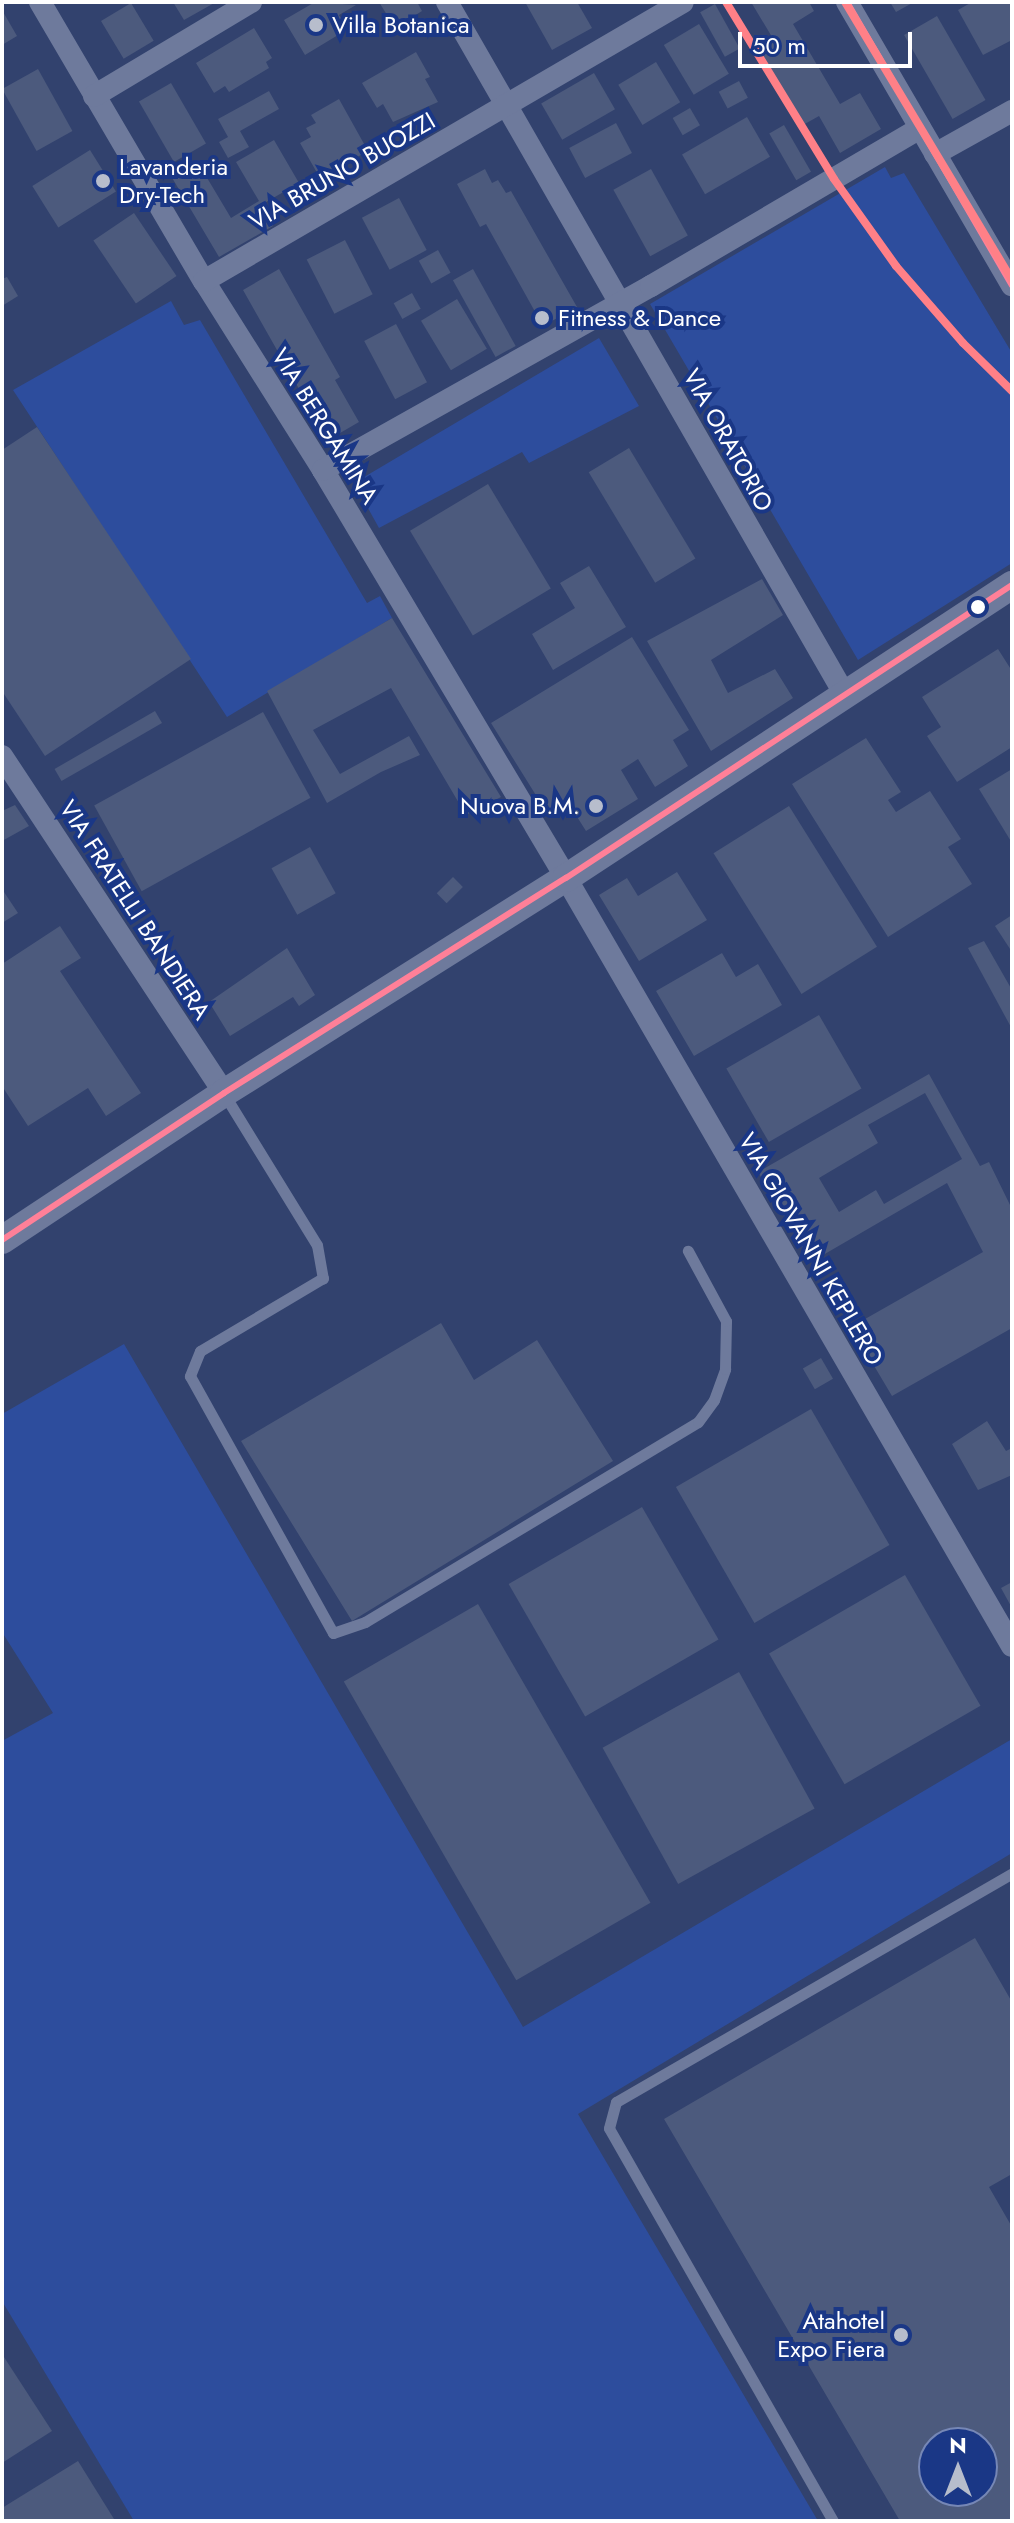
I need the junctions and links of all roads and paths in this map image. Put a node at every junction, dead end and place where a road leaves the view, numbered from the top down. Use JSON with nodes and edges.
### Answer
{"nodes":[{"id":1,"x":40,"y":2,"type":"edge"},
{"id":2,"x":250,"y":2,"type":"edge"},
{"id":3,"x":447,"y":2,"type":"edge"},
{"id":4,"x":683,"y":2,"type":"edge"},
{"id":5,"x":847,"y":2,"type":"edge"},
{"id":6,"x":94,"y":96,"type":"junction"},
{"id":7,"x":507,"y":106,"type":"junction"},
{"id":8,"x":1012,"y":111,"type":"edge"},
{"id":9,"x":920,"y":128,"type":"junction"},
{"id":10,"x":935,"y":154,"type":"junction"},
{"id":11,"x":204,"y":281,"type":"junction"},
{"id":12,"x":1012,"y":286,"type":"edge"},
{"id":13,"x":620,"y":302,"type":"junction"},
{"id":14,"x":323,"y":470,"type":"junction"},
{"id":15,"x":1012,"y":585,"type":"edge"},
{"id":16,"x":845,"y":695,"type":"junction"},
{"id":17,"x":2,"y":756,"type":"edge"},
{"id":18,"x":566,"y":878,"type":"junction"},
{"id":19,"x":224,"y":1093,"type":"junction"},
{"id":20,"x":2,"y":1240,"type":"edge"},
{"id":21,"x":688,"y":1251,"type":"dead end"},
{"id":22,"x":1012,"y":1646,"type":"edge"},
{"id":23,"x":1012,"y":1873,"type":"edge"},
{"id":24,"x":833,"y":2521,"type":"edge"}],
"edges":[{"from":1,"to":6,"type":"street","name":"VIA BERGAMINA"},
{"from":2,"to":6,"type":"street"},
{"from":3,"to":7,"type":"street","name":"VIA ORATORIO"},
{"from":4,"to":7,"type":"street","name":"VIA BRUNO BUOZZI"},
{"from":5,"to":9,"type":"street"},
{"from":6,"to":11,"type":"street","name":"VIA BERGAMINA"},
{"from":7,"to":11,"type":"street","name":"VIA BRUNO BUOZZI"},
{"from":7,"to":13,"type":"street","name":"VIA ORATORIO"},
{"from":8,"to":10,"type":"street"},
{"from":9,"to":10,"type":"street"},
{"from":9,"to":13,"type":"street"},
{"from":10,"to":12,"type":"street"},
{"from":11,"to":14,"type":"street","name":"VIA BERGAMINA"},
{"from":13,"to":14,"type":"street"},
{"from":13,"to":16,"type":"street","name":"VIA ORATORIO"},
{"from":14,"to":18,"type":"street","name":"VIA BERGAMINA"},
{"from":15,"to":16,"type":"street"},
{"from":16,"to":18,"type":"street"},
{"from":17,"to":19,"type":"street","name":"VIA FRATELLI BANDIERA"},
{"from":18,"to":19,"type":"street"},
{"from":18,"to":22,"type":"street","name":"VIA GIOVANNI KEPLERO"},
{"from":19,"to":20,"type":"street"},
{"from":19,"to":21,"type":"lane"},
{"from":23,"to":24,"type":"lane"}]}
